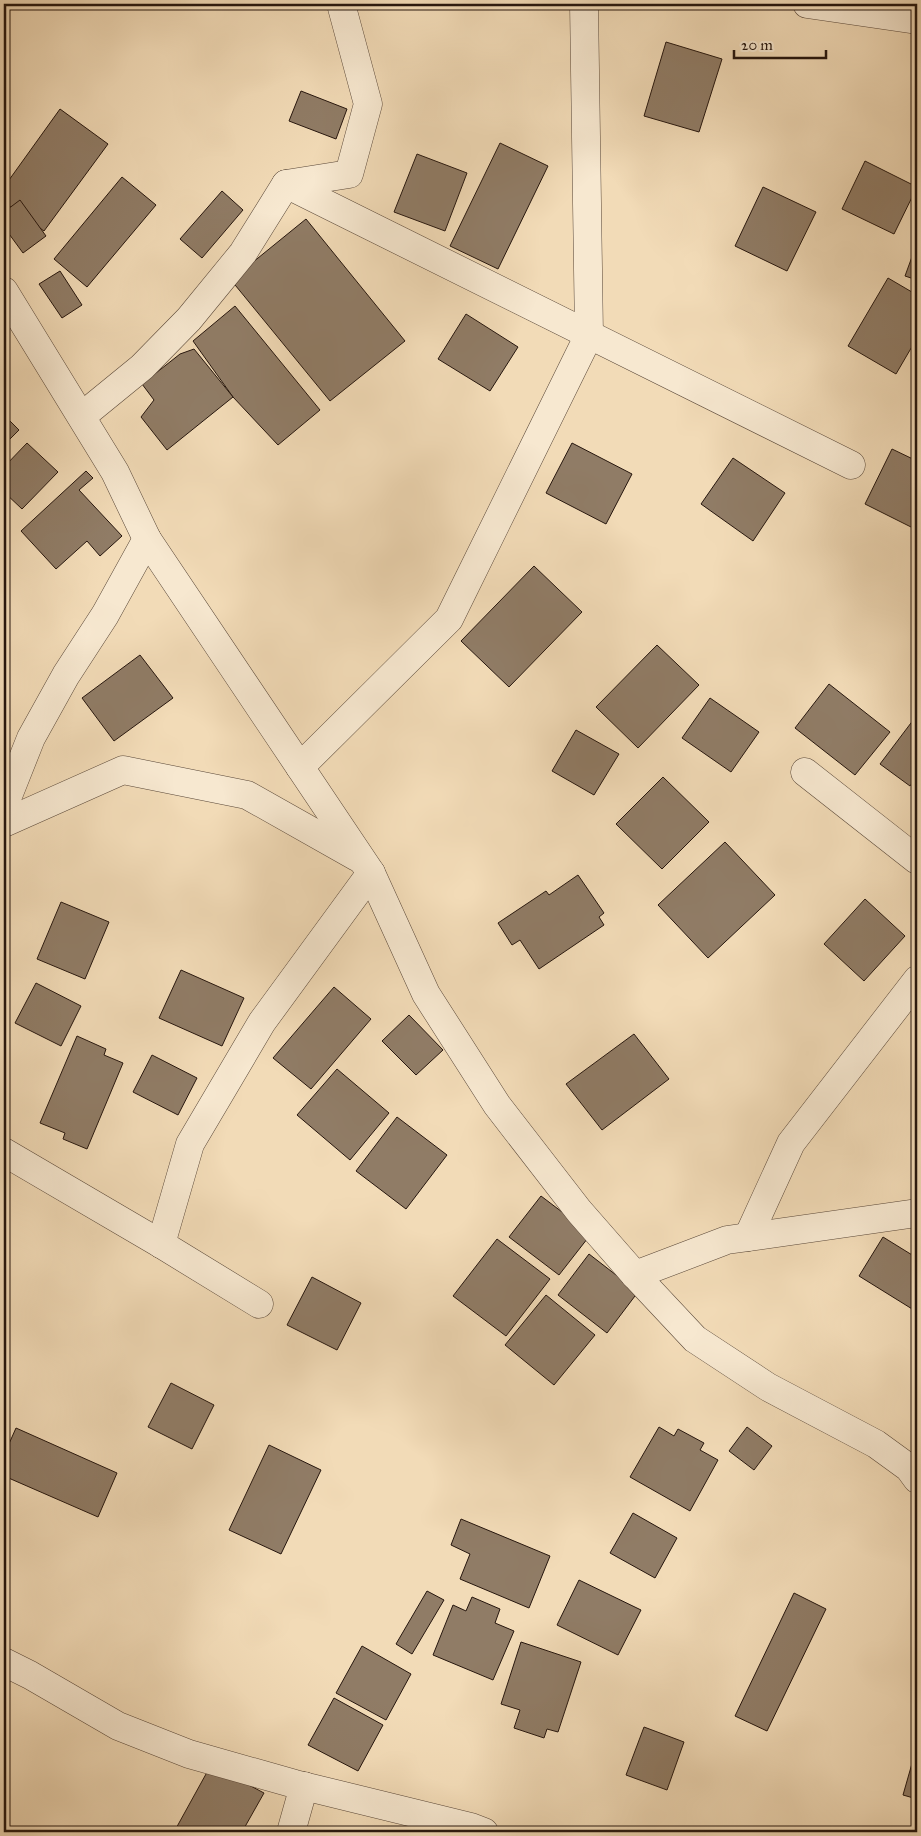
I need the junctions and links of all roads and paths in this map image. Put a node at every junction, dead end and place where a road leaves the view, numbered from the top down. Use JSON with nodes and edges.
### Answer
{"nodes":[{"id":1,"x":342,"y":4,"type":"edge"},
{"id":2,"x":584,"y":4,"type":"edge"},
{"id":3,"x":807,"y":4,"type":"edge"},
{"id":4,"x":917,"y":20,"type":"edge"},
{"id":5,"x":286,"y":184,"type":"junction"},
{"id":6,"x":4,"y":291,"type":"edge"},
{"id":7,"x":589,"y":335,"type":"junction"},
{"id":8,"x":82,"y":416,"type":"junction"},
{"id":9,"x":851,"y":465,"type":"dead end"},
{"id":10,"x":147,"y":539,"type":"junction"},
{"id":11,"x":300,"y":767,"type":"junction"},
{"id":12,"x":805,"y":772,"type":"dead end"},
{"id":13,"x":4,"y":806,"type":"edge"},
{"id":14,"x":4,"y":823,"type":"edge"},
{"id":15,"x":917,"y":860,"type":"edge"},
{"id":16,"x":367,"y":866,"type":"junction"},
{"id":17,"x":917,"y":980,"type":"edge"},
{"id":18,"x":4,"y":1152,"type":"edge"},
{"id":19,"x":917,"y":1213,"type":"edge"},
{"id":20,"x":748,"y":1237,"type":"junction"},
{"id":21,"x":161,"y":1244,"type":"junction"},
{"id":22,"x":634,"y":1275,"type":"junction"},
{"id":23,"x":260,"y":1304,"type":"dead end"},
{"id":24,"x":915,"y":1468,"type":"edge"},
{"id":25,"x":4,"y":1662,"type":"edge"},
{"id":26,"x":304,"y":1786,"type":"junction"},
{"id":27,"x":291,"y":1832,"type":"edge"},
{"id":28,"x":484,"y":1832,"type":"edge"}],
"edges":[{"from":1,"to":5,"type":"street"},
{"from":2,"to":7,"type":"street"},
{"from":3,"to":4,"type":"street"},
{"from":5,"to":7,"type":"street"},
{"from":5,"to":8,"type":"street"},
{"from":6,"to":8,"type":"street"},
{"from":7,"to":9,"type":"street"},
{"from":7,"to":11,"type":"street"},
{"from":8,"to":10,"type":"street"},
{"from":10,"to":11,"type":"street"},
{"from":10,"to":13,"type":"street"},
{"from":11,"to":16,"type":"street"},
{"from":12,"to":15,"type":"street"},
{"from":14,"to":16,"type":"street"},
{"from":16,"to":21,"type":"street"},
{"from":16,"to":22,"type":"street"},
{"from":17,"to":20,"type":"street"},
{"from":18,"to":21,"type":"street"},
{"from":19,"to":20,"type":"street"},
{"from":20,"to":22,"type":"street"},
{"from":21,"to":23,"type":"street"},
{"from":22,"to":24,"type":"street"},
{"from":25,"to":26,"type":"street"},
{"from":26,"to":27,"type":"street"},
{"from":26,"to":28,"type":"street"}]}
